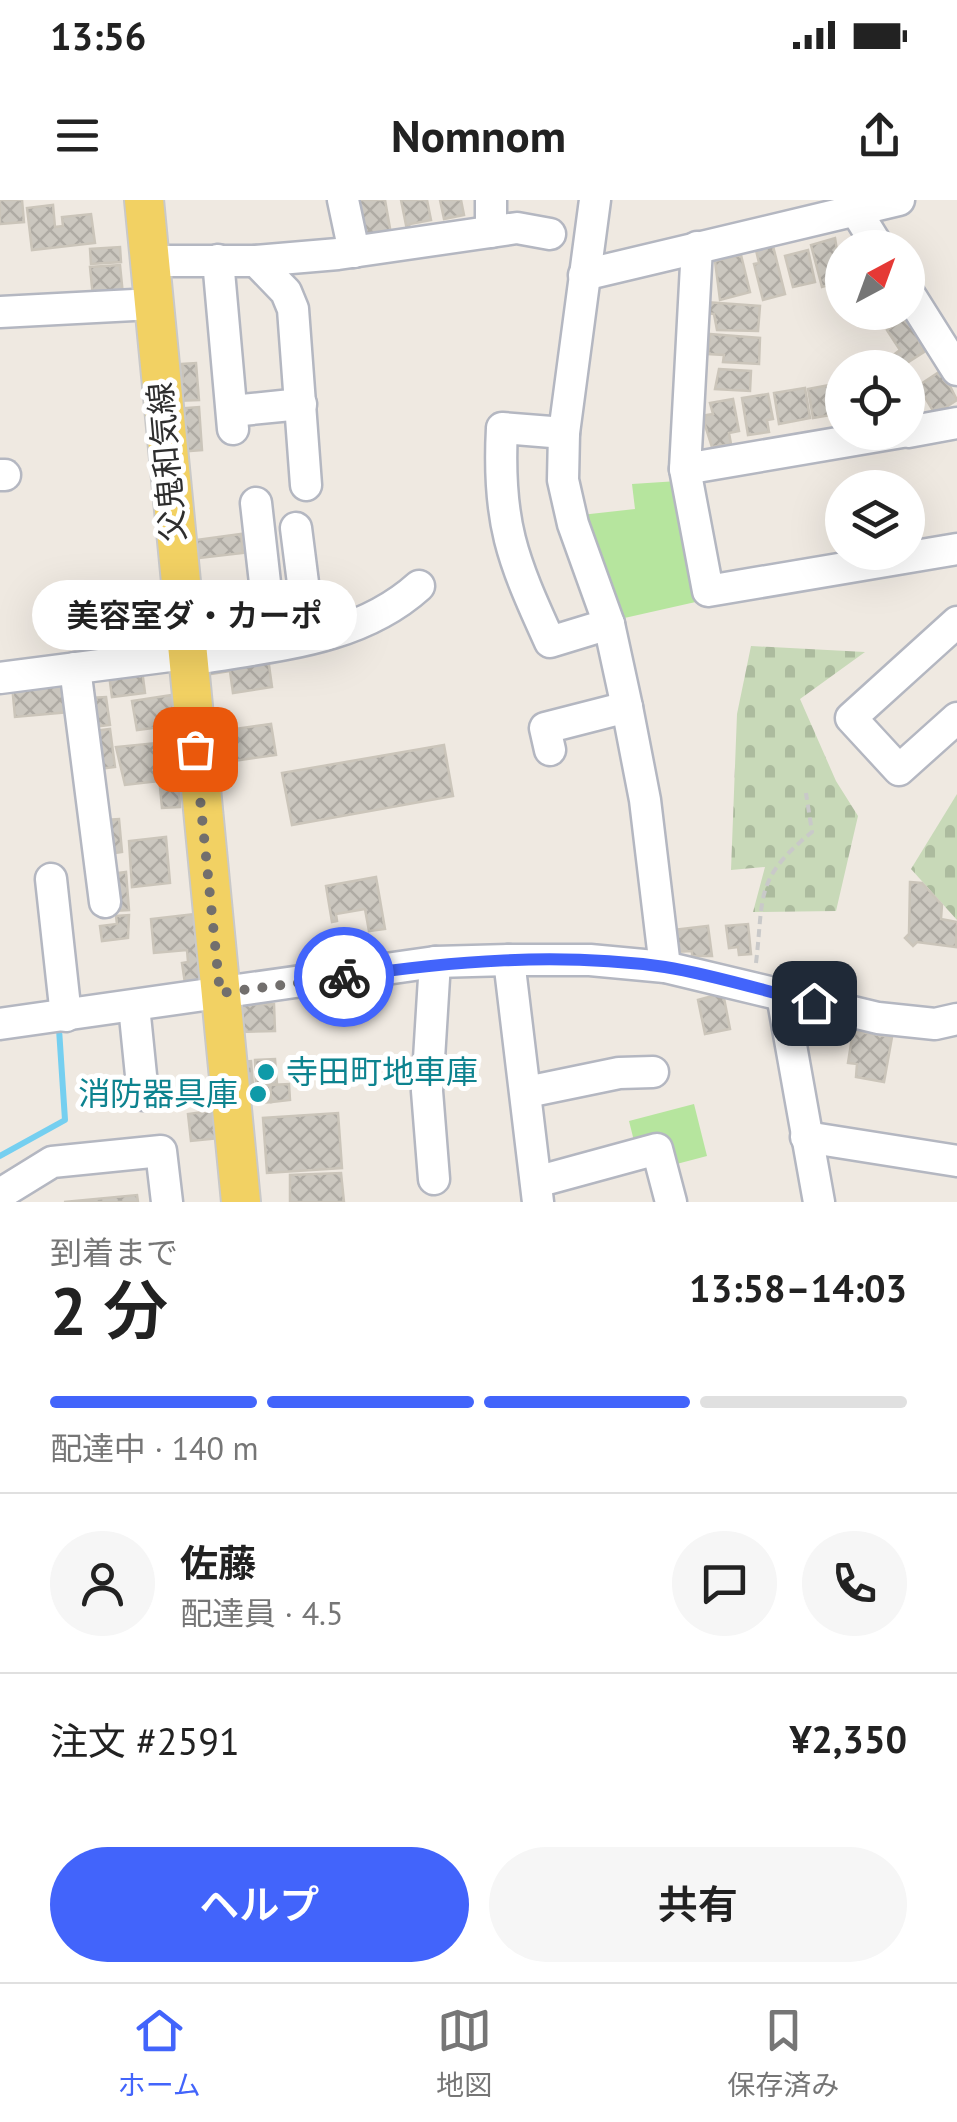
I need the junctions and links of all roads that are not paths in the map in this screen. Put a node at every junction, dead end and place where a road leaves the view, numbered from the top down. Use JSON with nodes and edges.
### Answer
{"nodes":[{"id":1,"x":144,"y":200,"type":"edge"},
{"id":2,"x":343,"y":200,"type":"edge"},
{"id":3,"x":491,"y":200,"type":"edge"},
{"id":4,"x":595,"y":200,"type":"edge"},
{"id":5,"x":899,"y":200,"type":"edge"},
{"id":6,"x":856,"y":211,"type":"junction"},
{"id":7,"x":868,"y":230,"type":"edge"},
{"id":8,"x":491,"y":232,"type":"junction"},
{"id":9,"x":550,"y":234,"type":"dead end"},
{"id":10,"x":697,"y":248,"type":"junction"},
{"id":11,"x":354,"y":252,"type":"junction"},
{"id":12,"x":218,"y":260,"type":"junction"},
{"id":13,"x":150,"y":261,"type":"junction"},
{"id":14,"x":256,"y":261,"type":"junction"},
{"id":15,"x":584,"y":275,"type":"junction"},
{"id":16,"x":153,"y":304,"type":"junction"},
{"id":17,"x":0,"y":312,"type":"edge"},
{"id":18,"x":925,"y":319,"type":"edge"},
{"id":19,"x":957,"y":370,"type":"edge"},
{"id":20,"x":301,"y":404,"type":"junction"},
{"id":21,"x":957,"y":423,"type":"edge"},
{"id":22,"x":925,"y":429,"type":"edge"},
{"id":23,"x":564,"y":434,"type":"junction"},
{"id":24,"x":825,"y":445,"type":"edge"},
{"id":25,"x":685,"y":469,"type":"junction"},
{"id":26,"x":306,"y":485,"type":"dead end"},
{"id":27,"x":256,"y":503,"type":"dead end"},
{"id":28,"x":296,"y":528,"type":"dead end"},
{"id":29,"x":957,"y":550,"type":"edge"},
{"id":30,"x":419,"y":586,"type":"dead end"},
{"id":31,"x":957,"y":622,"type":"edge"},
{"id":32,"x":610,"y":624,"type":"junction"},
{"id":33,"x":310,"y":638,"type":"junction"},
{"id":34,"x":272,"y":645,"type":"junction"},
{"id":35,"x":185,"y":654,"type":"junction"},
{"id":36,"x":75,"y":668,"type":"junction"},
{"id":37,"x":0,"y":678,"type":"edge"},
{"id":38,"x":628,"y":707,"type":"junction"},
{"id":39,"x":957,"y":718,"type":"edge"},
{"id":40,"x":550,"y":750,"type":"dead end"},
{"id":41,"x":52,"y":879,"type":"dead end"},
{"id":42,"x":105,"y":902,"type":"dead end"},
{"id":43,"x":509,"y":960,"type":"junction"},
{"id":44,"x":435,"y":962,"type":"junction"},
{"id":45,"x":665,"y":967,"type":"junction"},
{"id":46,"x":768,"y":991,"type":"junction"},
{"id":47,"x":220,"y":993,"type":"junction"},
{"id":48,"x":134,"y":1006,"type":"junction"},
{"id":49,"x":66,"y":1016,"type":"junction"},
{"id":50,"x":957,"y":1019,"type":"edge"},
{"id":51,"x":0,"y":1024,"type":"edge"},
{"id":52,"x":653,"y":1072,"type":"dead end"},
{"id":53,"x":527,"y":1092,"type":"junction"},
{"id":54,"x":143,"y":1096,"type":"dead end"},
{"id":55,"x":806,"y":1137,"type":"junction"},
{"id":56,"x":957,"y":1161,"type":"edge"},
{"id":57,"x":434,"y":1179,"type":"dead end"},
{"id":58,"x":537,"y":1192,"type":"edge"},
{"id":59,"x":0,"y":1194,"type":"edge"},
{"id":60,"x":167,"y":1202,"type":"edge"},
{"id":61,"x":241,"y":1202,"type":"edge"},
{"id":62,"x":671,"y":1202,"type":"edge"},
{"id":63,"x":818,"y":1202,"type":"edge"}],
"edges":[{"from":1,"to":13,"type":"main road","name":"父鬼和気線"},
{"from":2,"to":11,"type":"street"},
{"from":3,"to":8,"type":"street"},
{"from":4,"to":15,"type":"street"},
{"from":5,"to":6,"type":"street"},
{"from":6,"to":7,"type":"street"},
{"from":6,"to":10,"type":"street"},
{"from":8,"to":9,"type":"street"},
{"from":8,"to":11,"type":"street"},
{"from":10,"to":15,"type":"street"},
{"from":10,"to":25,"type":"street"},
{"from":11,"to":14,"type":"street"},
{"from":12,"to":13,"type":"street"},
{"from":12,"to":14,"type":"street"},
{"from":12,"to":20,"type":"street"},
{"from":13,"to":16,"type":"main road","name":"父鬼和気線"},
{"from":14,"to":20,"type":"street"},
{"from":15,"to":23,"type":"street"},
{"from":16,"to":17,"type":"street"},
{"from":16,"to":35,"type":"main road","name":"父鬼和気線"},
{"from":18,"to":19,"type":"street"},
{"from":20,"to":26,"type":"street"},
{"from":21,"to":22,"type":"street"},
{"from":23,"to":32,"type":"street"},
{"from":23,"to":32,"type":"street"},
{"from":24,"to":25,"type":"street"},
{"from":25,"to":29,"type":"street"},
{"from":27,"to":34,"type":"street"},
{"from":28,"to":33,"type":"street"},
{"from":30,"to":33,"type":"street"},
{"from":31,"to":39,"type":"street"},
{"from":32,"to":38,"type":"street"},
{"from":33,"to":34,"type":"street"},
{"from":34,"to":35,"type":"street"},
{"from":35,"to":36,"type":"street"},
{"from":35,"to":47,"type":"main road","name":"父鬼和気線"},
{"from":36,"to":37,"type":"street"},
{"from":36,"to":42,"type":"street"},
{"from":38,"to":40,"type":"street"},
{"from":38,"to":45,"type":"street"},
{"from":41,"to":49,"type":"street"},
{"from":43,"to":44,"type":"street"},
{"from":43,"to":45,"type":"street"},
{"from":43,"to":53,"type":"street"},
{"from":44,"to":47,"type":"street"},
{"from":44,"to":57,"type":"street"},
{"from":45,"to":46,"type":"street"},
{"from":46,"to":50,"type":"street"},
{"from":46,"to":55,"type":"street"},
{"from":47,"to":48,"type":"street"},
{"from":47,"to":61,"type":"main road","name":"父鬼和気線"},
{"from":48,"to":49,"type":"street"},
{"from":48,"to":54,"type":"street"},
{"from":49,"to":51,"type":"street"},
{"from":52,"to":53,"type":"street"},
{"from":53,"to":58,"type":"street"},
{"from":55,"to":56,"type":"street"},
{"from":55,"to":63,"type":"street"},
{"from":58,"to":62,"type":"street"},
{"from":59,"to":60,"type":"street"}]}
